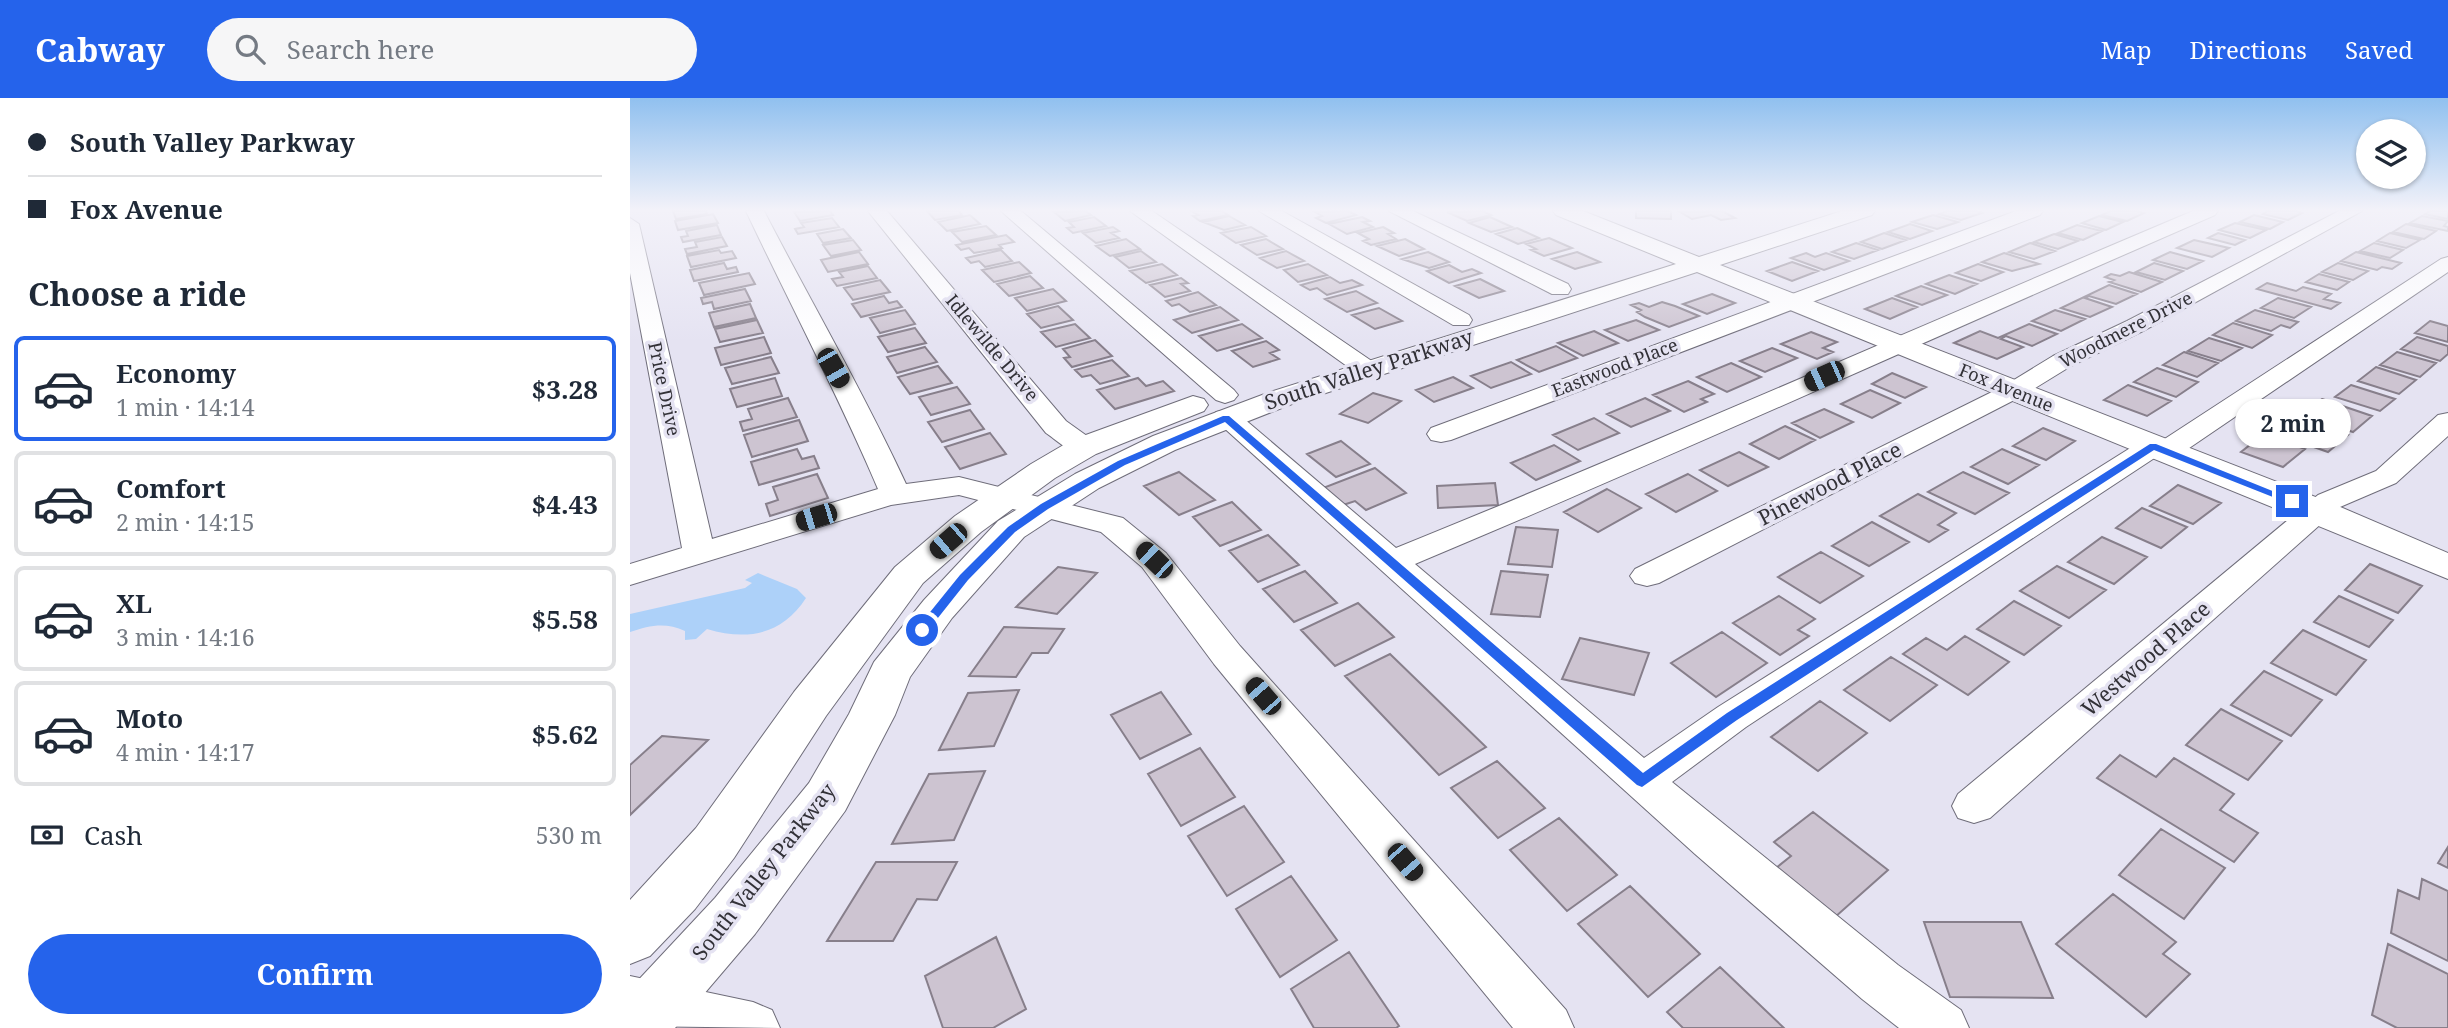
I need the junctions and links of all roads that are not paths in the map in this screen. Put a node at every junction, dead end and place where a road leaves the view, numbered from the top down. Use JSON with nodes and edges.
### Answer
{"nodes":[{"id":1,"x":636,"y":254,"type":"edge"},
{"id":2,"x":776,"y":254,"type":"edge"},
{"id":3,"x":913,"y":254,"type":"edge"},
{"id":4,"x":1058,"y":254,"type":"edge"},
{"id":5,"x":1201,"y":254,"type":"edge"},
{"id":6,"x":1345,"y":254,"type":"edge"},
{"id":7,"x":1488,"y":254,"type":"edge"},
{"id":8,"x":1670,"y":254,"type":"edge"},
{"id":9,"x":1699,"y":254,"type":"edge"},
{"id":10,"x":1705,"y":254,"type":"edge"},
{"id":11,"x":1917,"y":254,"type":"edge"},
{"id":12,"x":2108,"y":254,"type":"edge"},
{"id":13,"x":2271,"y":254,"type":"edge"},
{"id":14,"x":1684,"y":260,"type":"junction"},
{"id":15,"x":2448,"y":262,"type":"edge"},
{"id":16,"x":1560,"y":289,"type":"junction"},
{"id":17,"x":1789,"y":302,"type":"junction"},
{"id":18,"x":1461,"y":320,"type":"junction"},
{"id":19,"x":1897,"y":345,"type":"junction"},
{"id":20,"x":1357,"y":363,"type":"junction"},
{"id":21,"x":2012,"y":391,"type":"junction"},
{"id":22,"x":1225,"y":406,"type":"junction"},
{"id":23,"x":2448,"y":421,"type":"edge"},
{"id":24,"x":1441,"y":434,"type":"dead end"},
{"id":25,"x":1084,"y":447,"type":"junction"},
{"id":26,"x":2159,"y":449,"type":"junction"},
{"id":27,"x":895,"y":494,"type":"junction"},
{"id":28,"x":1027,"y":502,"type":"junction"},
{"id":29,"x":2318,"y":511,"type":"junction"},
{"id":30,"x":699,"y":553,"type":"junction"},
{"id":31,"x":1390,"y":562,"type":"junction"},
{"id":32,"x":2448,"y":567,"type":"edge"},
{"id":33,"x":630,"y":575,"type":"edge"},
{"id":34,"x":1647,"y":576,"type":"dead end"},
{"id":35,"x":1642,"y":781,"type":"junction"},
{"id":36,"x":1974,"y":806,"type":"dead end"},
{"id":37,"x":630,"y":938,"type":"edge"},
{"id":38,"x":638,"y":1012,"type":"edge"},
{"id":39,"x":753,"y":1028,"type":"edge"},
{"id":40,"x":1547,"y":1028,"type":"edge"},
{"id":41,"x":1942,"y":1028,"type":"edge"}],
"edges":[{"from":1,"to":30,"type":"street","name":"Price Drive"},
{"from":2,"to":27,"type":"street"},
{"from":3,"to":25,"type":"street","name":"Idlewilde Drive"},
{"from":4,"to":22,"type":"street"},
{"from":5,"to":20,"type":"street"},
{"from":6,"to":18,"type":"street"},
{"from":7,"to":16,"type":"street"},
{"from":8,"to":14,"type":"main road","name":"Fox Avenue"},
{"from":9,"to":14,"type":"main road","name":"South Valley Parkway"},
{"from":10,"to":14,"type":"main road","name":"South Valley Parkway"},
{"from":11,"to":17,"type":"street","name":"Eastwood Place"},
{"from":12,"to":19,"type":"street"},
{"from":13,"to":21,"type":"street","name":"Woodmere Drive"},
{"from":14,"to":16,"type":"main road","name":"South Valley Parkway"},
{"from":14,"to":17,"type":"main road","name":"Fox Avenue"},
{"from":14,"to":20,"type":"main road","name":"South Valley Parkway"},
{"from":15,"to":26,"type":"street"},
{"from":16,"to":18,"type":"main road","name":"South Valley Parkway"},
{"from":17,"to":19,"type":"main road","name":"Fox Avenue"},
{"from":17,"to":24,"type":"street","name":"Eastwood Place"},
{"from":18,"to":20,"type":"main road","name":"South Valley Parkway"},
{"from":19,"to":21,"type":"main road","name":"Fox Avenue"},
{"from":19,"to":31,"type":"street"},
{"from":20,"to":22,"type":"main road","name":"South Valley Parkway"},
{"from":21,"to":26,"type":"main road","name":"Fox Avenue"},
{"from":21,"to":34,"type":"street","name":"Pinewood Place"},
{"from":22,"to":25,"type":"main road","name":"South Valley Parkway"},
{"from":22,"to":28,"type":"main road","name":"South Valley Parkway"},
{"from":22,"to":31,"type":"street"},
{"from":23,"to":29,"type":"street","name":"Westwood Place"},
{"from":25,"to":28,"type":"main road","name":"South Valley Parkway"},
{"from":26,"to":29,"type":"main road","name":"Fox Avenue"},
{"from":26,"to":35,"type":"street"},
{"from":27,"to":28,"type":"street"},
{"from":27,"to":30,"type":"street"},
{"from":28,"to":37,"type":"main road","name":"South Valley Parkway"},
{"from":28,"to":38,"type":"main road","name":"South Valley Parkway"},
{"from":28,"to":40,"type":"street"},
{"from":29,"to":32,"type":"main road","name":"Fox Avenue"},
{"from":29,"to":36,"type":"street","name":"Westwood Place"},
{"from":30,"to":33,"type":"street"},
{"from":31,"to":35,"type":"street"},
{"from":35,"to":41,"type":"street"},
{"from":38,"to":39,"type":"street"}]}
